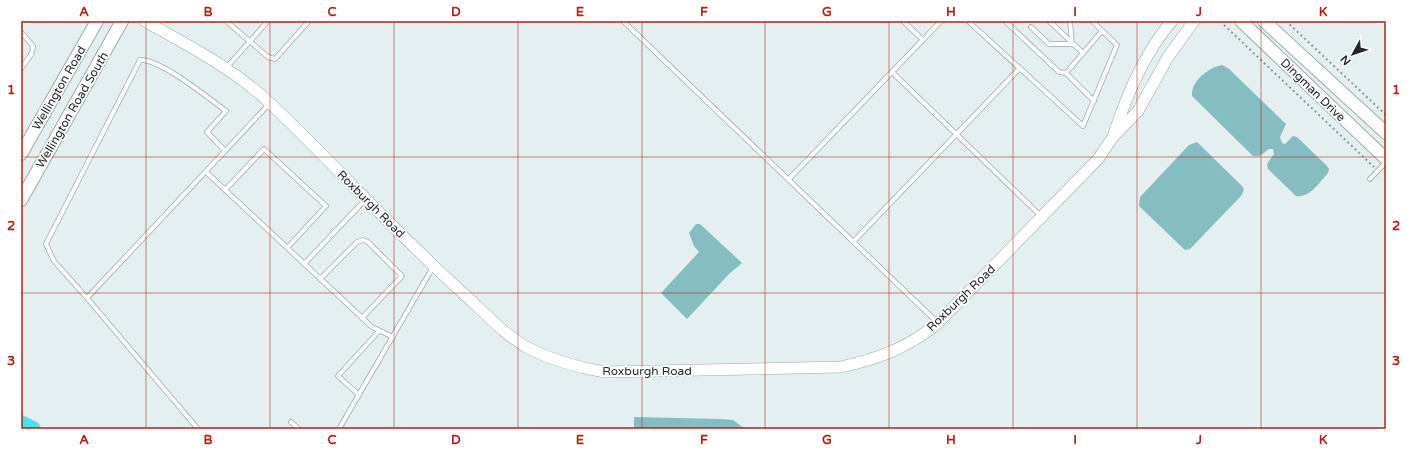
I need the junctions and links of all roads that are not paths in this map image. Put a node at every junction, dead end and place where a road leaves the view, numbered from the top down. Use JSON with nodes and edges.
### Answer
{"nodes":[{"id":1,"x":97,"y":21,"type":"edge"},
{"id":2,"x":122,"y":21,"type":"edge"},
{"id":3,"x":145,"y":21,"type":"edge"},
{"id":4,"x":226,"y":21,"type":"edge"},
{"id":5,"x":268,"y":21,"type":"edge"},
{"id":6,"x":308,"y":21,"type":"edge"},
{"id":7,"x":623,"y":21,"type":"edge"},
{"id":8,"x":903,"y":21,"type":"edge"},
{"id":9,"x":941,"y":21,"type":"edge"},
{"id":10,"x":968,"y":21,"type":"edge"},
{"id":11,"x":1005,"y":21,"type":"edge"},
{"id":12,"x":1049,"y":21,"type":"edge"},
{"id":13,"x":1070,"y":21,"type":"edge"},
{"id":14,"x":1092,"y":21,"type":"edge"},
{"id":15,"x":1172,"y":21,"type":"edge"},
{"id":16,"x":1194,"y":21,"type":"edge"},
{"id":17,"x":1241,"y":21,"type":"edge"},
{"id":18,"x":1264,"y":21,"type":"edge"},
{"id":19,"x":1031,"y":27,"type":"dead end"},
{"id":20,"x":1102,"y":31,"type":"junction"},
{"id":21,"x":21,"y":32,"type":"edge"},
{"id":22,"x":923,"y":40,"type":"junction"},
{"id":23,"x":249,"y":42,"type":"junction"},
{"id":24,"x":1072,"y":44,"type":"junction"},
{"id":25,"x":1083,"y":53,"type":"junction"},
{"id":26,"x":227,"y":68,"type":"junction"},
{"id":27,"x":1019,"y":69,"type":"junction"},
{"id":28,"x":21,"y":70,"type":"edge"},
{"id":29,"x":893,"y":73,"type":"junction"},
{"id":30,"x":1066,"y":73,"type":"junction"},
{"id":31,"x":1094,"y":101,"type":"junction"},
{"id":32,"x":270,"y":103,"type":"junction"},
{"id":33,"x":1386,"y":133,"type":"edge"},
{"id":34,"x":957,"y":135,"type":"junction"},
{"id":35,"x":1113,"y":137,"type":"junction"},
{"id":36,"x":225,"y":151,"type":"junction"},
{"id":37,"x":21,"y":154,"type":"edge"},
{"id":38,"x":1386,"y":158,"type":"edge"},
{"id":39,"x":1386,"y":162,"type":"edge"},
{"id":40,"x":206,"y":172,"type":"junction"},
{"id":41,"x":789,"y":179,"type":"junction"},
{"id":42,"x":1370,"y":179,"type":"dead end"},
{"id":43,"x":225,"y":190,"type":"junction"},
{"id":44,"x":366,"y":199,"type":"junction"},
{"id":45,"x":21,"y":200,"type":"edge"},
{"id":46,"x":1042,"y":217,"type":"junction"},
{"id":47,"x":854,"y":241,"type":"junction"},
{"id":48,"x":287,"y":248,"type":"junction"},
{"id":49,"x":304,"y":264,"type":"junction"},
{"id":50,"x":433,"y":267,"type":"junction"},
{"id":51,"x":320,"y":278,"type":"junction"},
{"id":52,"x":87,"y":298,"type":"junction"},
{"id":53,"x":362,"y":318,"type":"junction"},
{"id":54,"x":938,"y":323,"type":"junction"},
{"id":55,"x":379,"y":331,"type":"junction"},
{"id":56,"x":393,"y":336,"type":"junction"},
{"id":57,"x":359,"y":395,"type":"junction"},
{"id":58,"x":291,"y":422,"type":"dead end"},
{"id":59,"x":21,"y":423,"type":"edge"},
{"id":60,"x":33,"y":429,"type":"edge"},
{"id":61,"x":198,"y":429,"type":"edge"},
{"id":62,"x":299,"y":429,"type":"edge"},
{"id":63,"x":339,"y":429,"type":"edge"}],
"edges":[{"from":1,"to":37,"type":"main road","name":"Wellington Road"},
{"from":2,"to":45,"type":"main road","name":"Wellington Road South"},
{"from":3,"to":26,"type":"street","name":"Roxburgh Road"},
{"from":4,"to":23,"type":"lane"},
{"from":5,"to":23,"type":"lane"},
{"from":6,"to":23,"type":"lane"},
{"from":7,"to":41,"type":"lane"},
{"from":8,"to":22,"type":"lane"},
{"from":9,"to":22,"type":"lane"},
{"from":10,"to":27,"type":"lane"},
{"from":11,"to":30,"type":"lane"},
{"from":12,"to":24,"type":"lane"},
{"from":13,"to":24,"type":"lane"},
{"from":14,"to":20,"type":"lane"},
{"from":15,"to":35,"type":"street","name":"Roxburgh Road"},
{"from":16,"to":35,"type":"street","name":"Roxburgh Road"},
{"from":17,"to":38,"type":"main road","name":"Dingman Drive"},
{"from":18,"to":33,"type":"main road","name":"Dingman Drive"},
{"from":19,"to":24,"type":"lane"},
{"from":20,"to":25,"type":"lane"},
{"from":20,"to":31,"type":"lane"},
{"from":21,"to":28,"type":"lane"},
{"from":22,"to":29,"type":"lane"},
{"from":23,"to":26,"type":"lane"},
{"from":24,"to":25,"type":"lane"},
{"from":25,"to":30,"type":"lane"},
{"from":26,"to":32,"type":"street","name":"Roxburgh Road"},
{"from":27,"to":31,"type":"lane"},
{"from":27,"to":34,"type":"lane"},
{"from":29,"to":34,"type":"lane"},
{"from":29,"to":41,"type":"lane"},
{"from":30,"to":31,"type":"lane"},
{"from":32,"to":36,"type":"lane"},
{"from":32,"to":44,"type":"street","name":"Roxburgh Road"},
{"from":34,"to":46,"type":"lane"},
{"from":34,"to":47,"type":"lane"},
{"from":35,"to":46,"type":"street","name":"Roxburgh Road"},
{"from":36,"to":40,"type":"lane"},
{"from":36,"to":52,"type":"lane"},
{"from":39,"to":42,"type":"lane"},
{"from":40,"to":43,"type":"lane"},
{"from":40,"to":52,"type":"lane"},
{"from":41,"to":47,"type":"lane"},
{"from":43,"to":48,"type":"lane"},
{"from":43,"to":48,"type":"lane"},
{"from":44,"to":49,"type":"lane"},
{"from":44,"to":50,"type":"street","name":"Roxburgh Road"},
{"from":46,"to":54,"type":"street","name":"Roxburgh Road"},
{"from":47,"to":54,"type":"lane"},
{"from":48,"to":49,"type":"lane"},
{"from":49,"to":51,"type":"lane"},
{"from":50,"to":54,"type":"street","name":"Roxburgh Road"},
{"from":50,"to":56,"type":"lane"},
{"from":51,"to":53,"type":"lane"},
{"from":51,"to":53,"type":"lane"},
{"from":52,"to":61,"type":"lane"},
{"from":53,"to":55,"type":"lane"},
{"from":55,"to":56,"type":"lane"},
{"from":55,"to":57,"type":"lane"},
{"from":56,"to":57,"type":"lane"},
{"from":57,"to":63,"type":"lane"},
{"from":58,"to":62,"type":"lane"},
{"from":59,"to":60,"type":"highway"}]}
